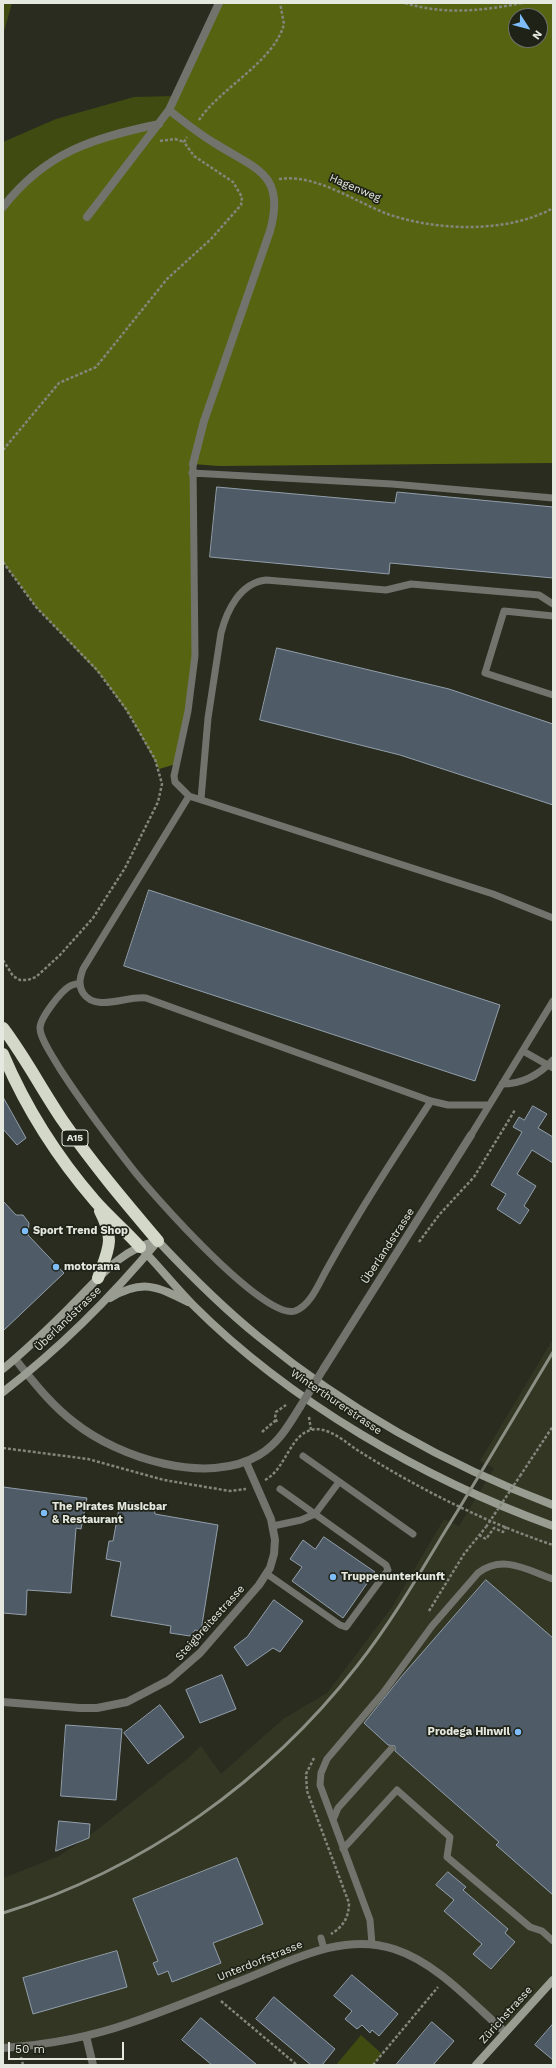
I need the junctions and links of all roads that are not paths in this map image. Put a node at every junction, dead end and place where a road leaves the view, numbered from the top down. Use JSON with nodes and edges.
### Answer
{"nodes":[{"id":1,"x":219,"y":3,"type":"edge"},
{"id":2,"x":169,"y":110,"type":"junction"},
{"id":3,"x":159,"y":124,"type":"junction"},
{"id":4,"x":3,"y":207,"type":"edge"},
{"id":5,"x":87,"y":217,"type":"dead end"},
{"id":6,"x":193,"y":464,"type":"joint"},
{"id":7,"x":192,"y":473,"type":"junction"},
{"id":8,"x":553,"y":498,"type":"edge"},
{"id":9,"x":553,"y":604,"type":"edge"},
{"id":10,"x":553,"y":616,"type":"edge"},
{"id":11,"x":553,"y":695,"type":"edge"},
{"id":12,"x":190,"y":796,"type":"junction"},
{"id":13,"x":201,"y":799,"type":"junction"},
{"id":14,"x":553,"y":918,"type":"edge"},
{"id":15,"x":80,"y":983,"type":"junction"},
{"id":16,"x":553,"y":1001,"type":"edge"},
{"id":17,"x":3,"y":1028,"type":"edge"},
{"id":18,"x":523,"y":1051,"type":"junction"},
{"id":19,"x":3,"y":1054,"type":"edge"},
{"id":20,"x":551,"y":1064,"type":"edge"},
{"id":21,"x":502,"y":1084,"type":"junction"},
{"id":22,"x":431,"y":1101,"type":"junction"},
{"id":23,"x":488,"y":1105,"type":"junction"},
{"id":24,"x":471,"y":1136,"type":"joint"},
{"id":25,"x":96,"y":1202,"type":"junction"},
{"id":26,"x":158,"y":1241,"type":"junction"},
{"id":27,"x":143,"y":1250,"type":"junction"},
{"id":28,"x":98,"y":1278,"type":"junction"},
{"id":29,"x":104,"y":1301,"type":"junction"},
{"id":30,"x":192,"y":1304,"type":"junction"},
{"id":31,"x":15,"y":1359,"type":"junction"},
{"id":32,"x":3,"y":1369,"type":"edge"},
{"id":33,"x":26,"y":1373,"type":"junction"},
{"id":34,"x":3,"y":1392,"type":"edge"},
{"id":35,"x":303,"y":1456,"type":"dead end"},
{"id":36,"x":246,"y":1462,"type":"junction"},
{"id":37,"x":339,"y":1482,"type":"junction"},
{"id":38,"x":280,"y":1489,"type":"dead end"},
{"id":39,"x":553,"y":1504,"type":"edge"},
{"id":40,"x":315,"y":1514,"type":"junction"},
{"id":41,"x":273,"y":1526,"type":"junction"},
{"id":42,"x":553,"y":1526,"type":"edge"},
{"id":43,"x":413,"y":1534,"type":"dead end"},
{"id":44,"x":267,"y":1574,"type":"junction"},
{"id":45,"x":553,"y":1579,"type":"edge"},
{"id":46,"x":3,"y":1702,"type":"edge"},
{"id":47,"x":391,"y":1749,"type":"dead end"},
{"id":48,"x":333,"y":1820,"type":"junction"},
{"id":49,"x":343,"y":1849,"type":"junction"},
{"id":50,"x":552,"y":1937,"type":"edge"},
{"id":51,"x":321,"y":1938,"type":"road end"},
{"id":52,"x":372,"y":1944,"type":"junction"},
{"id":53,"x":324,"y":1948,"type":"junction"},
{"id":54,"x":553,"y":1980,"type":"edge"},
{"id":55,"x":505,"y":2032,"type":"junction"},
{"id":56,"x":86,"y":2036,"type":"junction"},
{"id":57,"x":3,"y":2048,"type":"edge"},
{"id":58,"x":93,"y":2065,"type":"edge"},
{"id":59,"x":476,"y":2065,"type":"edge"}],
"edges":[{"from":1,"to":2,"type":"street"},
{"from":2,"to":3,"type":"street"},
{"from":2,"to":6,"type":"street"},
{"from":3,"to":4,"type":"street"},
{"from":3,"to":5,"type":"street"},
{"from":6,"to":7,"type":"lane"},
{"from":7,"to":8,"type":"lane"},
{"from":7,"to":12,"type":"lane"},
{"from":9,"to":13,"type":"lane"},
{"from":10,"to":11,"type":"lane"},
{"from":12,"to":13,"type":"lane"},
{"from":12,"to":15,"type":"lane"},
{"from":13,"to":14,"type":"lane"},
{"from":15,"to":22,"type":"lane"},
{"from":15,"to":22,"type":"lane"},
{"from":16,"to":18,"type":"lane"},
{"from":17,"to":26,"type":"highway","number":"A15"},
{"from":18,"to":20,"type":"lane"},
{"from":18,"to":21,"type":"lane"},
{"from":19,"to":25,"type":"highway","number":"A15"},
{"from":20,"to":21,"type":"lane"},
{"from":21,"to":23,"type":"lane"},
{"from":22,"to":23,"type":"lane"},
{"from":23,"to":24,"type":"lane"},
{"from":24,"to":36,"type":"street","name":"Überlandstrasse","bridge":true},
{"from":25,"to":27,"type":"highway","number":"A15"},
{"from":25,"to":28,"type":"highway"},
{"from":26,"to":27,"type":"main road","name":"Überlandstrasse"},
{"from":26,"to":39,"type":"main road","name":"Winterthurerstrasse"},
{"from":27,"to":28,"type":"main road","name":"Überlandstrasse"},
{"from":27,"to":29,"type":"main road","name":"Überlandstrasse"},
{"from":27,"to":30,"type":"main road","name":"Winterthurerstrasse"},
{"from":28,"to":31,"type":"main road","name":"Überlandstrasse"},
{"from":29,"to":30,"type":"main road"},
{"from":29,"to":33,"type":"main road","name":"Überlandstrasse"},
{"from":30,"to":42,"type":"main road","name":"Winterthurerstrasse"},
{"from":31,"to":32,"type":"main road","name":"Überlandstrasse"},
{"from":31,"to":33,"type":"street"},
{"from":33,"to":34,"type":"main road","name":"Überlandstrasse"},
{"from":33,"to":36,"type":"street"},
{"from":35,"to":37,"type":"lane"},
{"from":36,"to":41,"type":"street","name":"Steigbreitestrasse"},
{"from":37,"to":40,"type":"lane"},
{"from":37,"to":43,"type":"lane"},
{"from":38,"to":40,"type":"lane"},
{"from":40,"to":41,"type":"lane"},
{"from":40,"to":44,"type":"lane"},
{"from":41,"to":44,"type":"street","name":"Steigbreitestrasse"},
{"from":44,"to":46,"type":"street","name":"Steigbreitestrasse"},
{"from":45,"to":48,"type":"lane"},
{"from":47,"to":48,"type":"lane"},
{"from":48,"to":49,"type":"lane"},
{"from":49,"to":50,"type":"lane"},
{"from":49,"to":52,"type":"lane"},
{"from":51,"to":53,"type":"lane"},
{"from":52,"to":53,"type":"street","name":"Unterdorfstrasse"},
{"from":52,"to":55,"type":"street","name":"Unterdorfstrasse"},
{"from":53,"to":56,"type":"street","name":"Unterdorfstrasse"},
{"from":54,"to":55,"type":"main road","name":"Zürichstrasse"},
{"from":55,"to":59,"type":"main road","name":"Zürichstrasse"},
{"from":56,"to":57,"type":"street","name":"Unterdorfstrasse"},
{"from":56,"to":58,"type":"street"}]}
